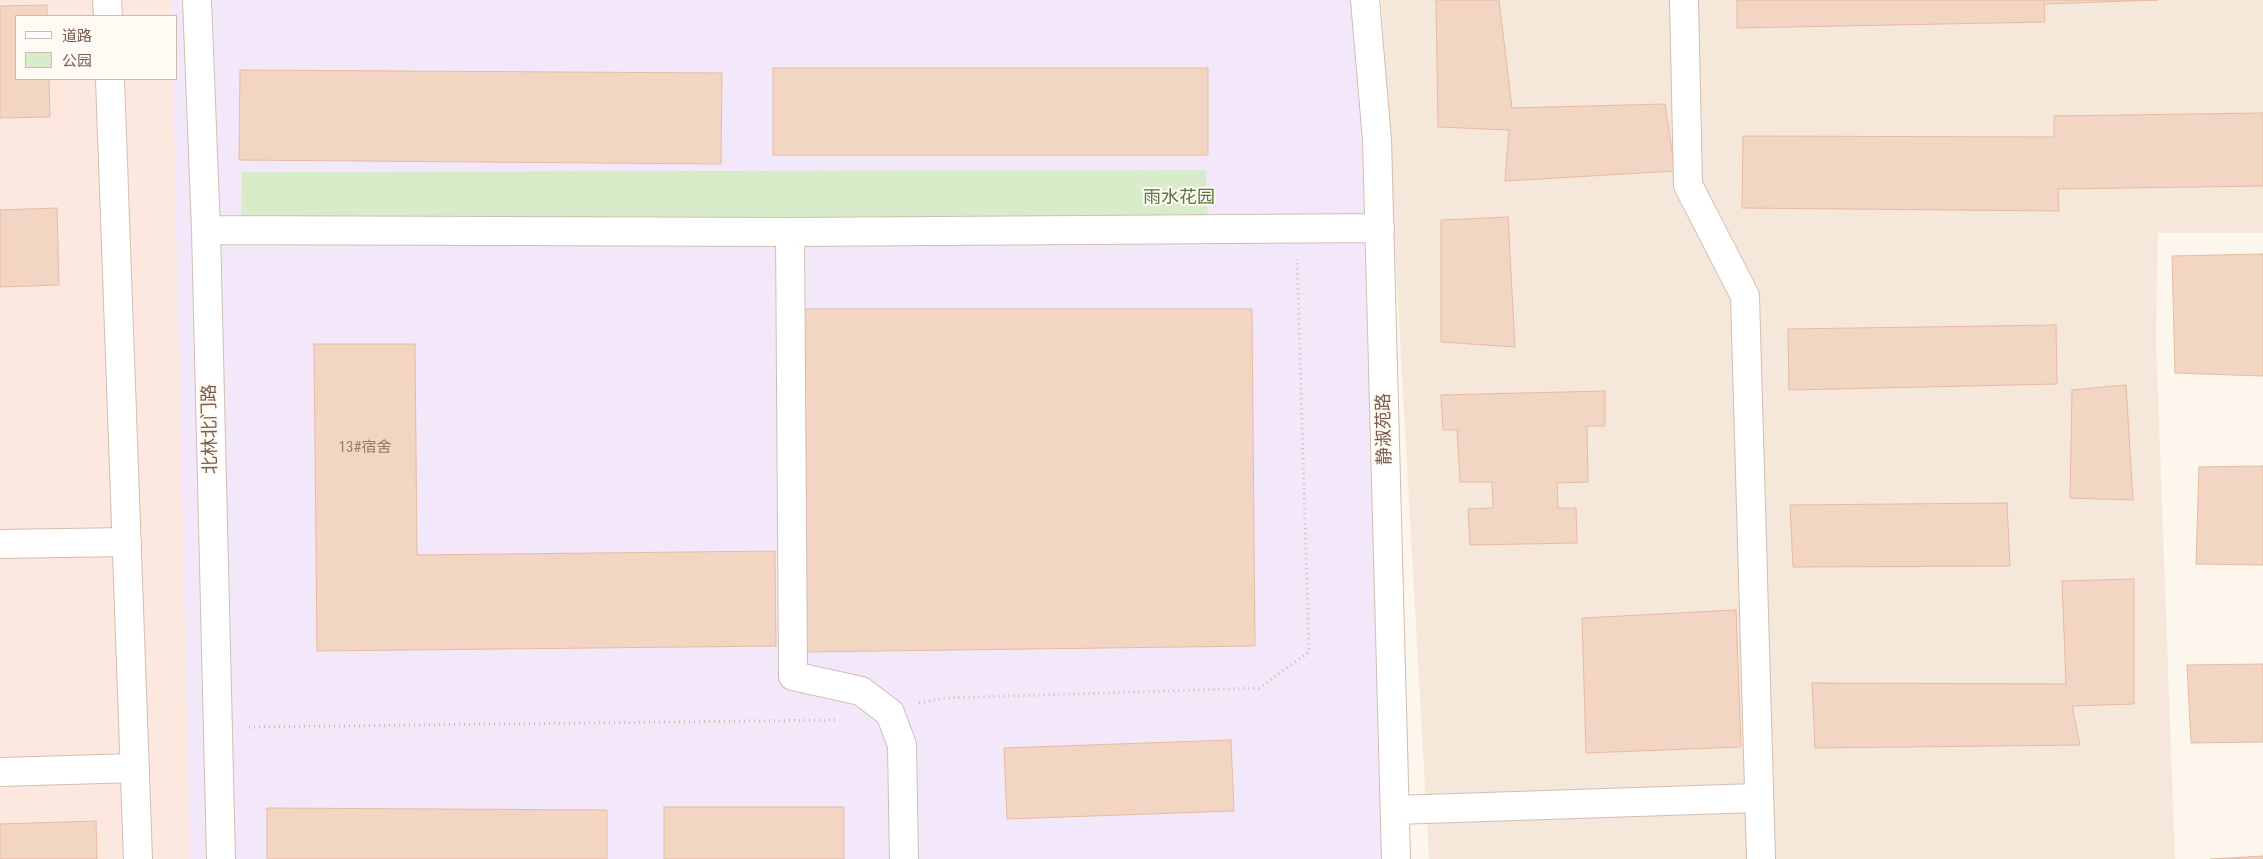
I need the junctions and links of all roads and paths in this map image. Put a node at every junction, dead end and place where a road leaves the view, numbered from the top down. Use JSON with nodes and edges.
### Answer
{"nodes":[{"id":1,"x":107,"y":0,"type":"edge"},
{"id":2,"x":197,"y":0,"type":"edge"},
{"id":3,"x":1365,"y":0,"type":"edge"},
{"id":4,"x":1684,"y":0,"type":"edge"},
{"id":5,"x":108,"y":15,"type":"edge"},
{"id":6,"x":110,"y":80,"type":"edge"},
{"id":7,"x":1296,"y":227,"type":"junction"},
{"id":8,"x":1380,"y":228,"type":"junction"},
{"id":9,"x":206,"y":230,"type":"junction"},
{"id":10,"x":790,"y":232,"type":"junction"},
{"id":11,"x":127,"y":542,"type":"junction"},
{"id":12,"x":0,"y":544,"type":"edge"},
{"id":13,"x":890,"y":713,"type":"junction"},
{"id":14,"x":844,"y":720,"type":"dead end"},
{"id":15,"x":218,"y":727,"type":"junction"},
{"id":16,"x":135,"y":768,"type":"junction"},
{"id":17,"x":0,"y":772,"type":"edge"},
{"id":18,"x":1757,"y":798,"type":"junction"},
{"id":19,"x":1395,"y":810,"type":"junction"},
{"id":20,"x":138,"y":859,"type":"edge"},
{"id":21,"x":221,"y":859,"type":"edge"},
{"id":22,"x":904,"y":859,"type":"edge"},
{"id":23,"x":1396,"y":859,"type":"edge"},
{"id":24,"x":1761,"y":859,"type":"edge"}],
"edges":[{"from":1,"to":5,"type":"street"},
{"from":2,"to":9,"type":"street","name":"北林北门路"},
{"from":3,"to":8,"type":"street","name":"静淑苑路"},
{"from":4,"to":18,"type":"street"},
{"from":6,"to":11,"type":"street"},
{"from":7,"to":8,"type":"street"},
{"from":7,"to":10,"type":"street"},
{"from":7,"to":13,"type":"path"},
{"from":8,"to":19,"type":"street","name":"静淑苑路"},
{"from":9,"to":10,"type":"street"},
{"from":9,"to":15,"type":"street","name":"北林北门路"},
{"from":10,"to":13,"type":"street"},
{"from":11,"to":12,"type":"street"},
{"from":11,"to":16,"type":"street"},
{"from":13,"to":22,"type":"street"},
{"from":14,"to":15,"type":"path"},
{"from":15,"to":21,"type":"street","name":"北林北门路"},
{"from":16,"to":17,"type":"street"},
{"from":16,"to":20,"type":"street"},
{"from":18,"to":19,"type":"street"},
{"from":18,"to":24,"type":"street"},
{"from":19,"to":23,"type":"street","name":"静淑苑路"}]}
